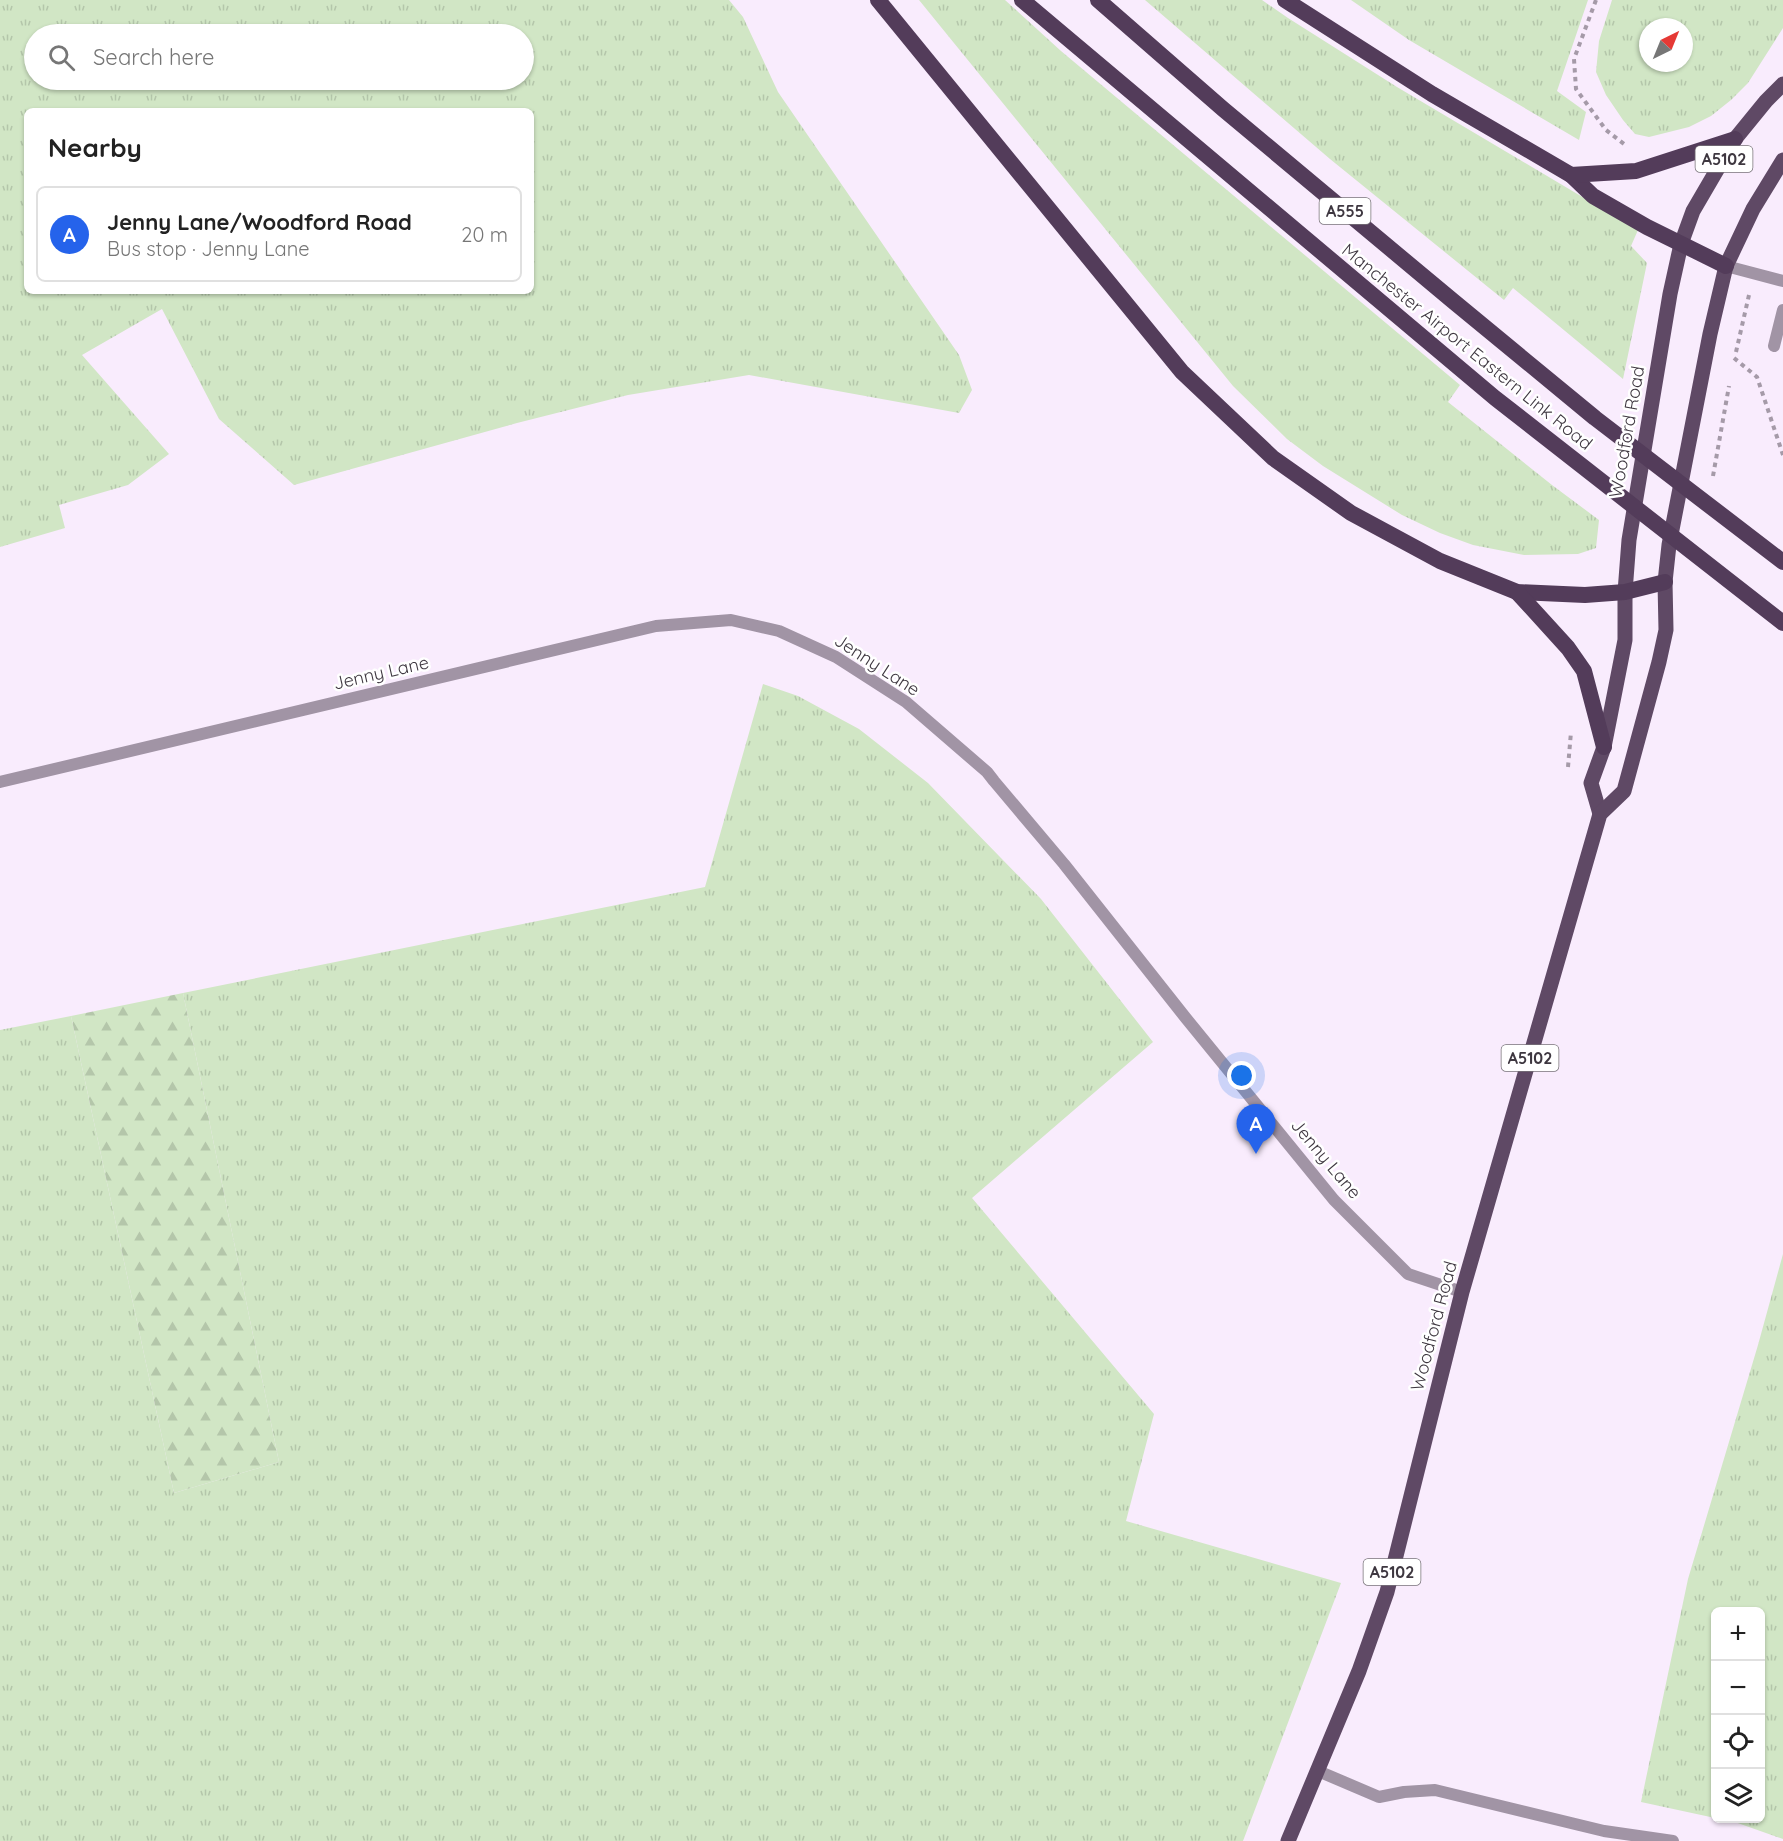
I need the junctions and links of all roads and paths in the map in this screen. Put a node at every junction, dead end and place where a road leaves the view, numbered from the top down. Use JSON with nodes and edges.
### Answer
{"nodes":[{"id":1,"x":878,"y":0,"type":"edge"},
{"id":2,"x":1022,"y":0,"type":"edge"},
{"id":3,"x":1098,"y":0,"type":"edge"},
{"id":4,"x":1285,"y":0,"type":"edge"},
{"id":5,"x":1596,"y":0,"type":"edge"},
{"id":6,"x":1783,"y":84,"type":"edge"},
{"id":7,"x":1735,"y":139,"type":"junction"},
{"id":8,"x":1628,"y":145,"type":"dead end"},
{"id":9,"x":1783,"y":160,"type":"edge"},
{"id":10,"x":1571,"y":175,"type":"junction"},
{"id":11,"x":1681,"y":244,"type":"junction"},
{"id":12,"x":1726,"y":266,"type":"junction"},
{"id":13,"x":1783,"y":281,"type":"edge"},
{"id":14,"x":1746,"y":310,"type":"dead end"},
{"id":15,"x":1783,"y":310,"type":"edge"},
{"id":16,"x":1774,"y":346,"type":"dead end"},
{"id":17,"x":1734,"y":358,"type":"junction"},
{"id":18,"x":1732,"y":369,"type":"dead end"},
{"id":19,"x":1730,"y":381,"type":"dead end"},
{"id":20,"x":1783,"y":455,"type":"edge"},
{"id":21,"x":1714,"y":470,"type":"dead end"},
{"id":22,"x":1783,"y":562,"type":"edge"},
{"id":23,"x":1666,"y":576,"type":"junction"},
{"id":24,"x":1517,"y":592,"type":"junction"},
{"id":25,"x":1625,"y":592,"type":"junction"},
{"id":26,"x":1783,"y":623,"type":"edge"},
{"id":27,"x":1604,"y":747,"type":"junction"},
{"id":28,"x":0,"y":782,"type":"edge"},
{"id":29,"x":1600,"y":814,"type":"junction"},
{"id":30,"x":1462,"y":1292,"type":"junction"},
{"id":31,"x":1318,"y":1772,"type":"junction"},
{"id":32,"x":1288,"y":1841,"type":"edge"},
{"id":33,"x":1673,"y":1841,"type":"edge"}],
"edges":[{"from":1,"to":24,"type":"highway"},
{"from":2,"to":26,"type":"highway","name":"Manchester Airport Eastern Link Road","number":"A555"},
{"from":3,"to":22,"type":"highway","name":"Manchester Airport Eastern Link Road","number":"A555"},
{"from":4,"to":10,"type":"highway"},
{"from":5,"to":8,"type":"path"},
{"from":6,"to":7,"type":"main road","name":"Woodford Road","number":"A5102"},
{"from":7,"to":10,"type":"highway"},
{"from":7,"to":11,"type":"main road","name":"Woodford Road","number":"A5102"},
{"from":9,"to":12,"type":"main road","number":"A5102"},
{"from":10,"to":11,"type":"highway"},
{"from":11,"to":12,"type":"highway"},
{"from":11,"to":25,"type":"main road","name":"Woodford Road","number":"A5102"},
{"from":12,"to":13,"type":"street"},
{"from":12,"to":23,"type":"main road","number":"A5102"},
{"from":14,"to":17,"type":"path"},
{"from":15,"to":16,"type":"street"},
{"from":17,"to":18,"type":"path"},
{"from":17,"to":20,"type":"path"},
{"from":19,"to":21,"type":"path"},
{"from":23,"to":25,"type":"highway"},
{"from":23,"to":29,"type":"main road","number":"A5102"},
{"from":24,"to":25,"type":"highway"},
{"from":24,"to":27,"type":"highway"},
{"from":25,"to":27,"type":"main road","name":"Woodford Road","number":"A5102"},
{"from":27,"to":29,"type":"main road","name":"Woodford Road","number":"A5102"},
{"from":28,"to":30,"type":"street","name":"Jenny Lane"},
{"from":29,"to":30,"type":"main road","name":"Woodford Road","number":"A5102"},
{"from":30,"to":31,"type":"main road","name":"Woodford Road","number":"A5102"},
{"from":31,"to":32,"type":"main road","name":"Woodford Road","number":"A5102"},
{"from":31,"to":33,"type":"street"}]}
